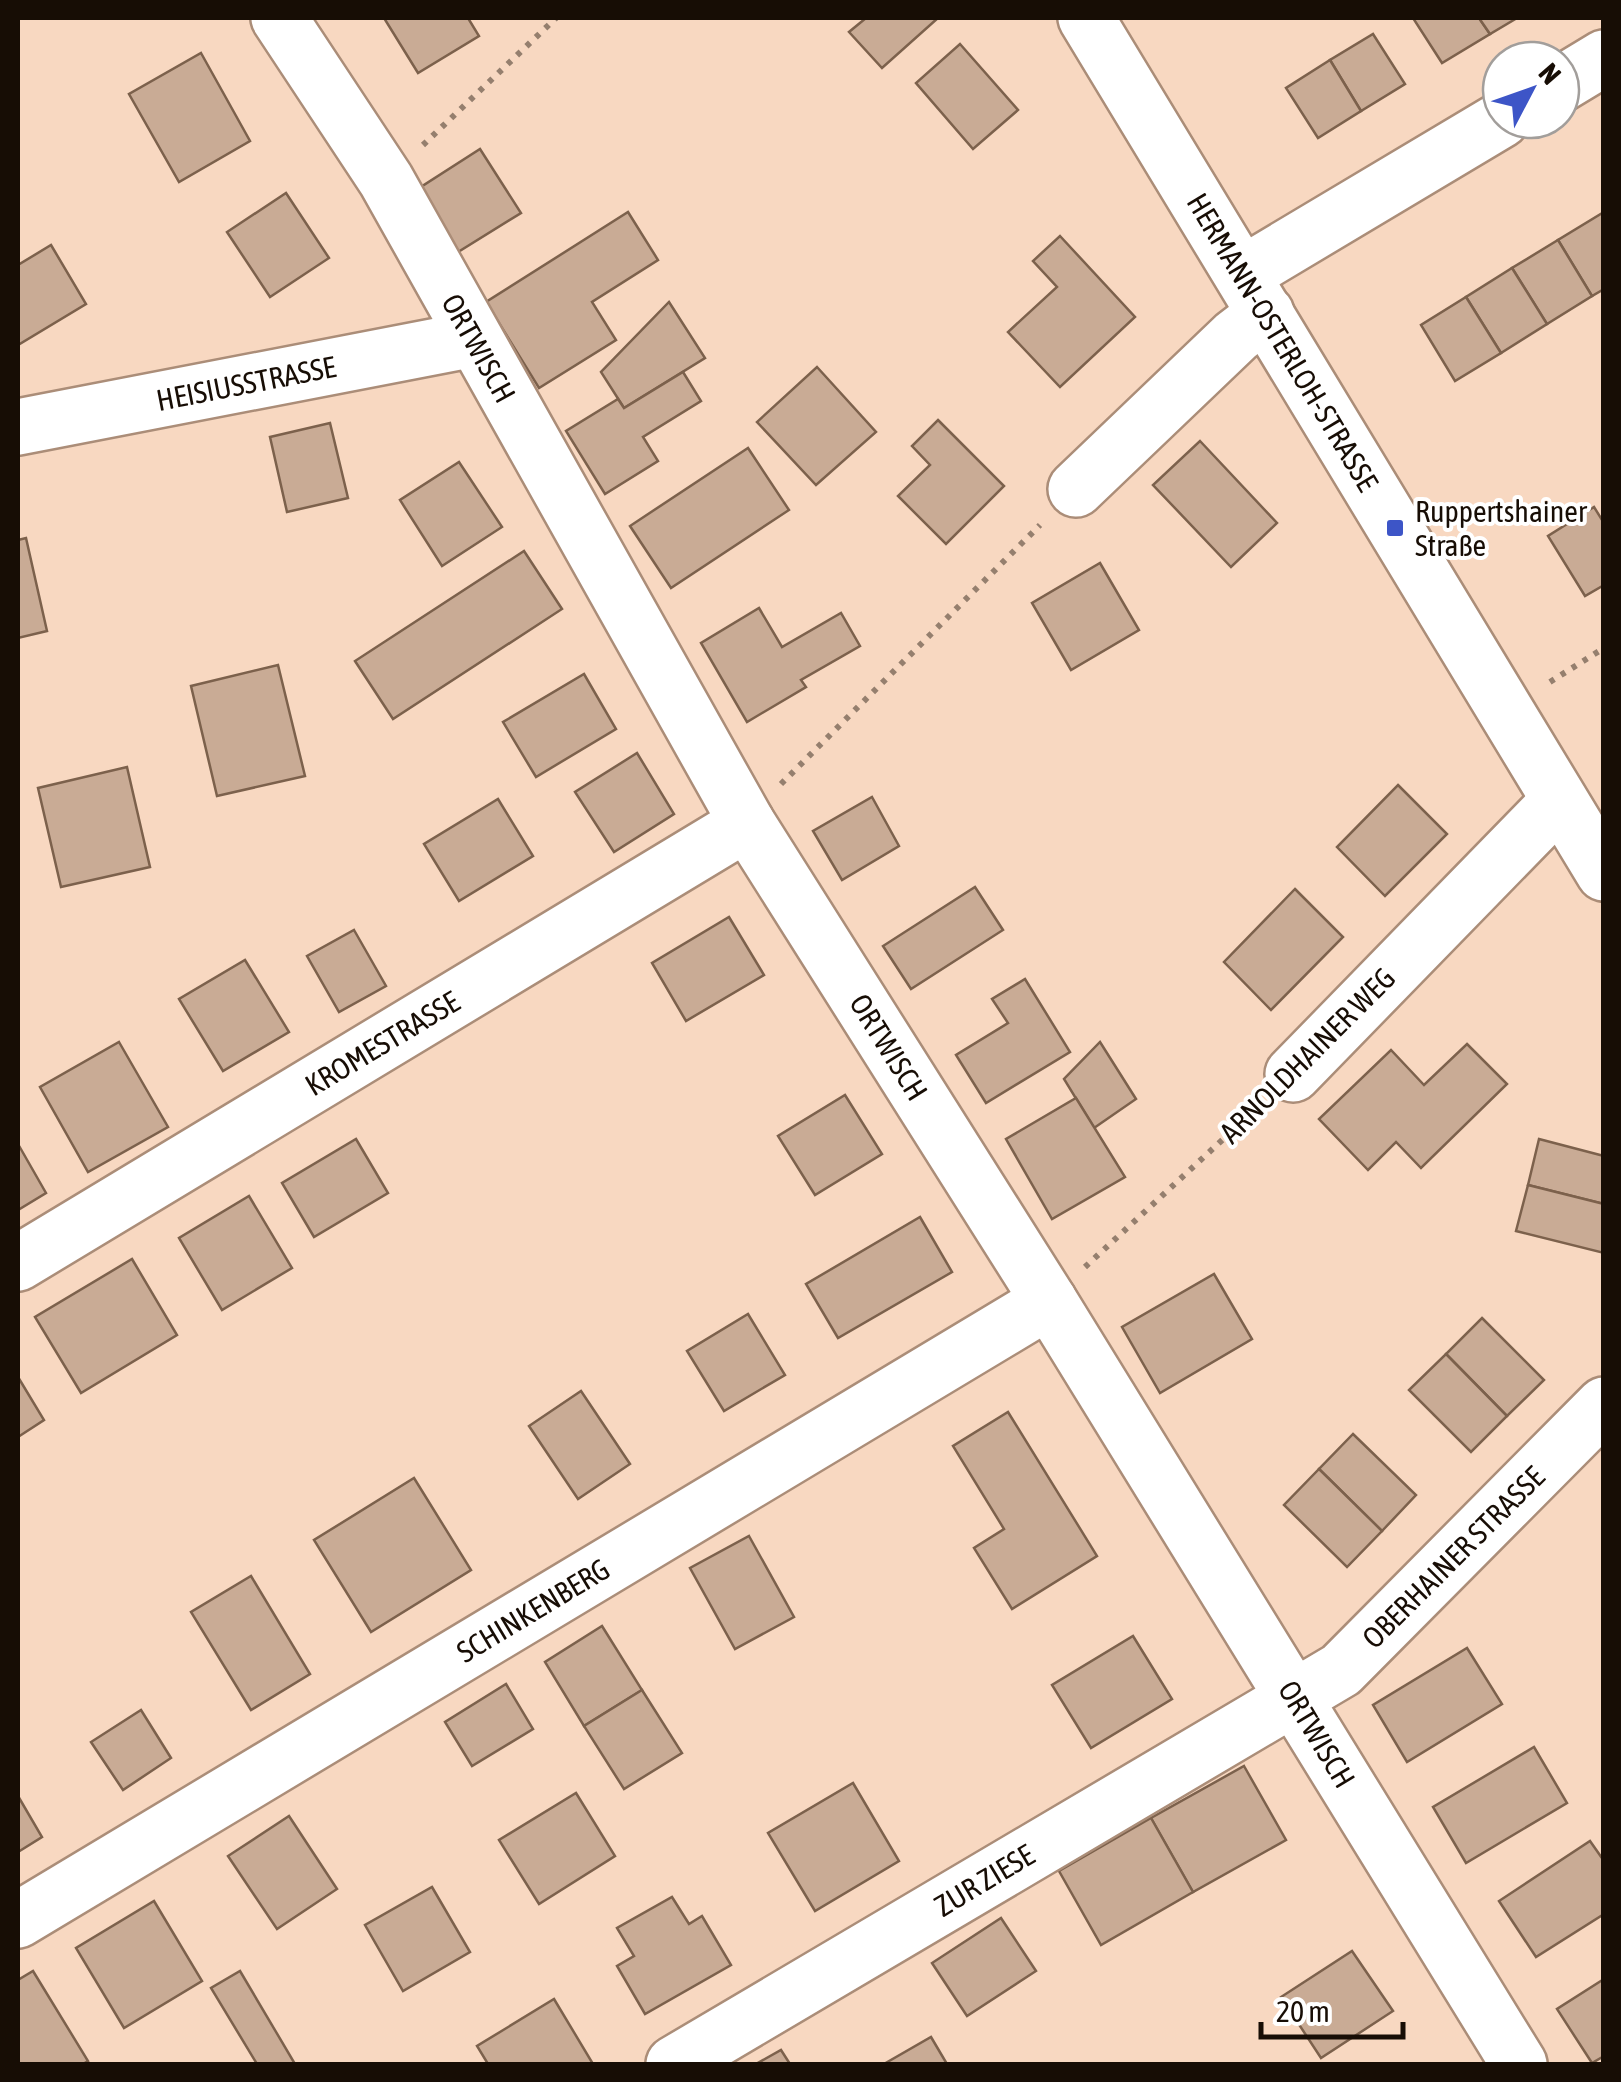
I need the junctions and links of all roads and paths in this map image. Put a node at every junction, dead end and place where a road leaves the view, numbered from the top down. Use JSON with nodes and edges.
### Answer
{"nodes":[{"id":1,"x":279,"y":18,"type":"edge"},
{"id":2,"x":556,"y":18,"type":"edge"},
{"id":3,"x":1086,"y":18,"type":"edge"},
{"id":4,"x":1604,"y":58,"type":"edge"},
{"id":5,"x":1581,"y":72,"type":"edge"},
{"id":6,"x":1481,"y":134,"type":"edge"},
{"id":7,"x":386,"y":180,"type":"junction"},
{"id":8,"x":1255,"y":294,"type":"junction"},
{"id":9,"x":474,"y":339,"type":"junction"},
{"id":10,"x":18,"y":427,"type":"edge"},
{"id":11,"x":1076,"y":489,"type":"joint"},
{"id":12,"x":1604,"y":648,"type":"edge"},
{"id":13,"x":1504,"y":711,"type":"junction"},
{"id":14,"x":1558,"y":802,"type":"junction"},
{"id":15,"x":747,"y":823,"type":"junction"},
{"id":16,"x":1604,"y":873,"type":"edge"},
{"id":17,"x":1292,"y":1074,"type":"joint"},
{"id":18,"x":18,"y":1263,"type":"edge"},
{"id":19,"x":1049,"y":1300,"type":"junction"},
{"id":20,"x":1604,"y":1405,"type":"edge"},
{"id":21,"x":1294,"y":1696,"type":"junction"},
{"id":22,"x":18,"y":1920,"type":"edge"},
{"id":23,"x":674,"y":2064,"type":"edge"},
{"id":24,"x":1519,"y":2064,"type":"edge"}],
"edges":[{"from":1,"to":7,"type":"street","name":"ORTWISCH"},
{"from":2,"to":7,"type":"path"},
{"from":3,"to":8,"type":"street","name":"HERMANN-OSTERLOH-STRASSE"},
{"from":4,"to":5,"type":"street"},
{"from":6,"to":8,"type":"street"},
{"from":7,"to":9,"type":"street","name":"ORTWISCH"},
{"from":8,"to":11,"type":"street"},
{"from":8,"to":13,"type":"street","name":"HERMANN-OSTERLOH-STRASSE"},
{"from":9,"to":10,"type":"street","name":"HEISIUSSTRASSE"},
{"from":9,"to":15,"type":"street","name":"ORTWISCH"},
{"from":11,"to":15,"type":"path"},
{"from":12,"to":13,"type":"path"},
{"from":13,"to":14,"type":"street","name":"HERMANN-OSTERLOH-STRASSE"},
{"from":14,"to":16,"type":"street","name":"HERMANN-OSTERLOH-STRASSE"},
{"from":14,"to":17,"type":"street","name":"ARNOLDHAINER WEG"},
{"from":15,"to":18,"type":"street","name":"KROMESTRASSE"},
{"from":15,"to":19,"type":"street","name":"ORTWISCH"},
{"from":17,"to":19,"type":"path","name":"ARNOLDHAINER WEG"},
{"from":19,"to":21,"type":"street","name":"ORTWISCH"},
{"from":19,"to":22,"type":"street","name":"SCHINKENBERG"},
{"from":20,"to":21,"type":"street","name":"OBERHAINER STRASSE"},
{"from":21,"to":23,"type":"street","name":"ZUR ZIESE"},
{"from":21,"to":24,"type":"street","name":"ORTWISCH"}]}
